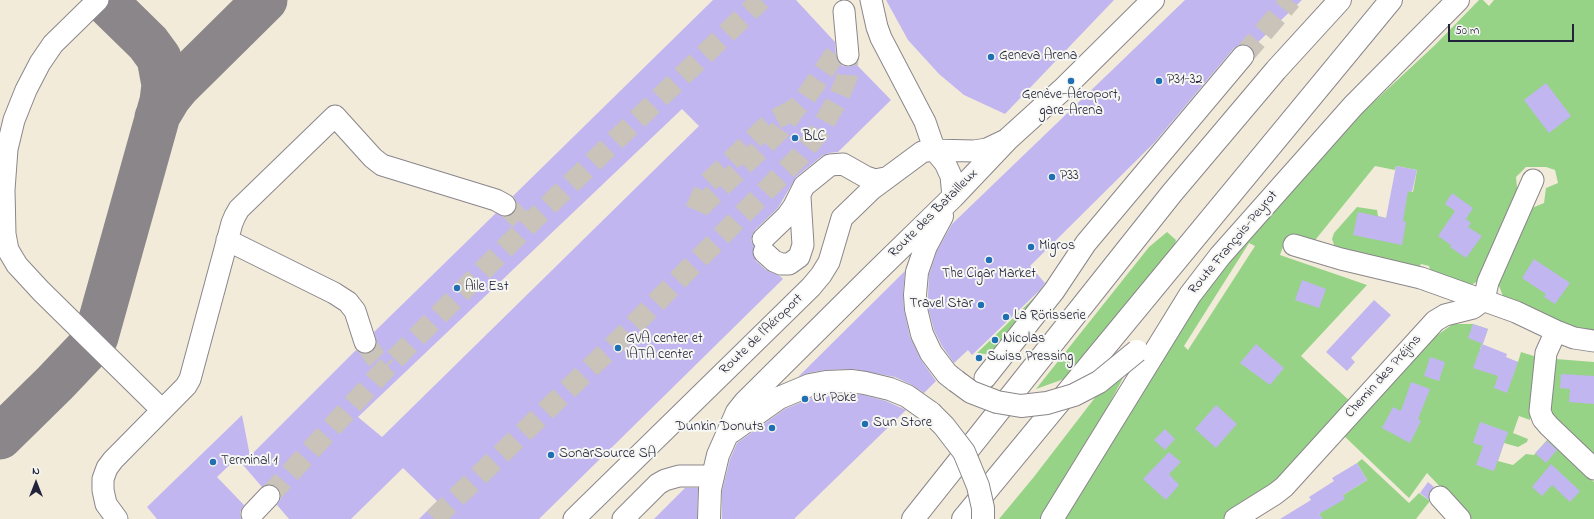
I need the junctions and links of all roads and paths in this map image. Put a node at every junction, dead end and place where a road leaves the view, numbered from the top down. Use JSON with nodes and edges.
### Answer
{"nodes":[{"id":1,"x":98,"y":0,"type":"edge"},
{"id":2,"x":871,"y":0,"type":"edge"},
{"id":3,"x":1153,"y":0,"type":"edge"},
{"id":4,"x":1328,"y":0,"type":"edge"},
{"id":5,"x":1340,"y":0,"type":"edge"},
{"id":6,"x":1391,"y":0,"type":"edge"},
{"id":7,"x":1458,"y":0,"type":"edge"},
{"id":8,"x":844,"y":12,"type":"dead end"},
{"id":9,"x":845,"y":46,"type":"tunnel mouth"},
{"id":10,"x":1243,"y":56,"type":"tunnel mouth"},
{"id":11,"x":1276,"y":70,"type":"junction"},
{"id":12,"x":7,"y":120,"type":"edge"},
{"id":13,"x":1009,"y":138,"type":"junction"},
{"id":14,"x":935,"y":151,"type":"junction"},
{"id":15,"x":885,"y":178,"type":"junction"},
{"id":16,"x":1533,"y":180,"type":"dead end"},
{"id":17,"x":800,"y":196,"type":"junction"},
{"id":18,"x":953,"y":197,"type":"junction"},
{"id":19,"x":505,"y":205,"type":"tunnel mouth"},
{"id":20,"x":227,"y":240,"type":"junction"},
{"id":21,"x":1294,"y":245,"type":"dead end"},
{"id":22,"x":4,"y":250,"type":"edge"},
{"id":23,"x":1190,"y":295,"type":"junction"},
{"id":24,"x":1484,"y":300,"type":"junction"},
{"id":25,"x":1556,"y":331,"type":"junction"},
{"id":26,"x":1594,"y":340,"type":"edge"},
{"id":27,"x":365,"y":342,"type":"tunnel mouth"},
{"id":28,"x":985,"y":378,"type":"dead end"},
{"id":29,"x":162,"y":410,"type":"junction"},
{"id":30,"x":725,"y":436,"type":"junction"},
{"id":31,"x":1594,"y":469,"type":"edge"},
{"id":32,"x":712,"y":476,"type":"junction"},
{"id":33,"x":269,"y":496,"type":"tunnel mouth"},
{"id":34,"x":1440,"y":497,"type":"dead end"},
{"id":35,"x":252,"y":514,"type":"dead end"},
{"id":36,"x":117,"y":519,"type":"edge"},
{"id":37,"x":574,"y":519,"type":"edge"},
{"id":38,"x":623,"y":519,"type":"edge"},
{"id":39,"x":709,"y":519,"type":"edge"},
{"id":40,"x":913,"y":519,"type":"edge"},
{"id":41,"x":963,"y":519,"type":"edge"},
{"id":42,"x":983,"y":519,"type":"edge"},
{"id":43,"x":1052,"y":519,"type":"edge"},
{"id":44,"x":1235,"y":519,"type":"edge"},
{"id":45,"x":1460,"y":519,"type":"edge"}],
"edges":[{"from":1,"to":12,"type":"street"},
{"from":2,"to":14,"type":"street"},
{"from":3,"to":13,"type":"main road","name":"Route des Batailleux"},
{"from":4,"to":11,"type":"main road"},
{"from":5,"to":11,"type":"main road"},
{"from":6,"to":41,"type":"main road"},
{"from":7,"to":23,"type":"main road","name":"Route François-Peyrot"},
{"from":8,"to":9,"type":"street"},
{"from":10,"to":28,"type":"street"},
{"from":11,"to":40,"type":"main road"},
{"from":12,"to":22,"type":"street"},
{"from":13,"to":14,"type":"street","name":"Route de l'Aéroport"},
{"from":13,"to":18,"type":"main road","name":"Route des Batailleux"},
{"from":14,"to":15,"type":"street","name":"Route de l'Aéroport"},
{"from":14,"to":18,"type":"street"},
{"from":15,"to":17,"type":"street"},
{"from":15,"to":37,"type":"street","name":"Route de l'Aéroport"},
{"from":16,"to":24,"type":"street"},
{"from":17,"to":17,"type":"street"},
{"from":18,"to":23,"type":"main road","bridge":true},
{"from":18,"to":30,"type":"main road","name":"Route des Batailleux"},
{"from":19,"to":20,"type":"street"},
{"from":20,"to":27,"type":"street"},
{"from":20,"to":29,"type":"street"},
{"from":21,"to":24,"type":"street"},
{"from":22,"to":29,"type":"street"},
{"from":23,"to":43,"type":"main road","name":"Route François-Peyrot"},
{"from":24,"to":25,"type":"street"},
{"from":24,"to":44,"type":"street","name":"Chemin des Préjins"},
{"from":25,"to":26,"type":"street"},
{"from":25,"to":31,"type":"street"},
{"from":29,"to":36,"type":"street"},
{"from":30,"to":32,"type":"main road","name":"Route des Batailleux"},
{"from":30,"to":42,"type":"main road","bridge":true},
{"from":32,"to":38,"type":"street"},
{"from":32,"to":39,"type":"main road","name":"Route des Batailleux"},
{"from":33,"to":35,"type":"street"},
{"from":34,"to":45,"type":"street"}]}
